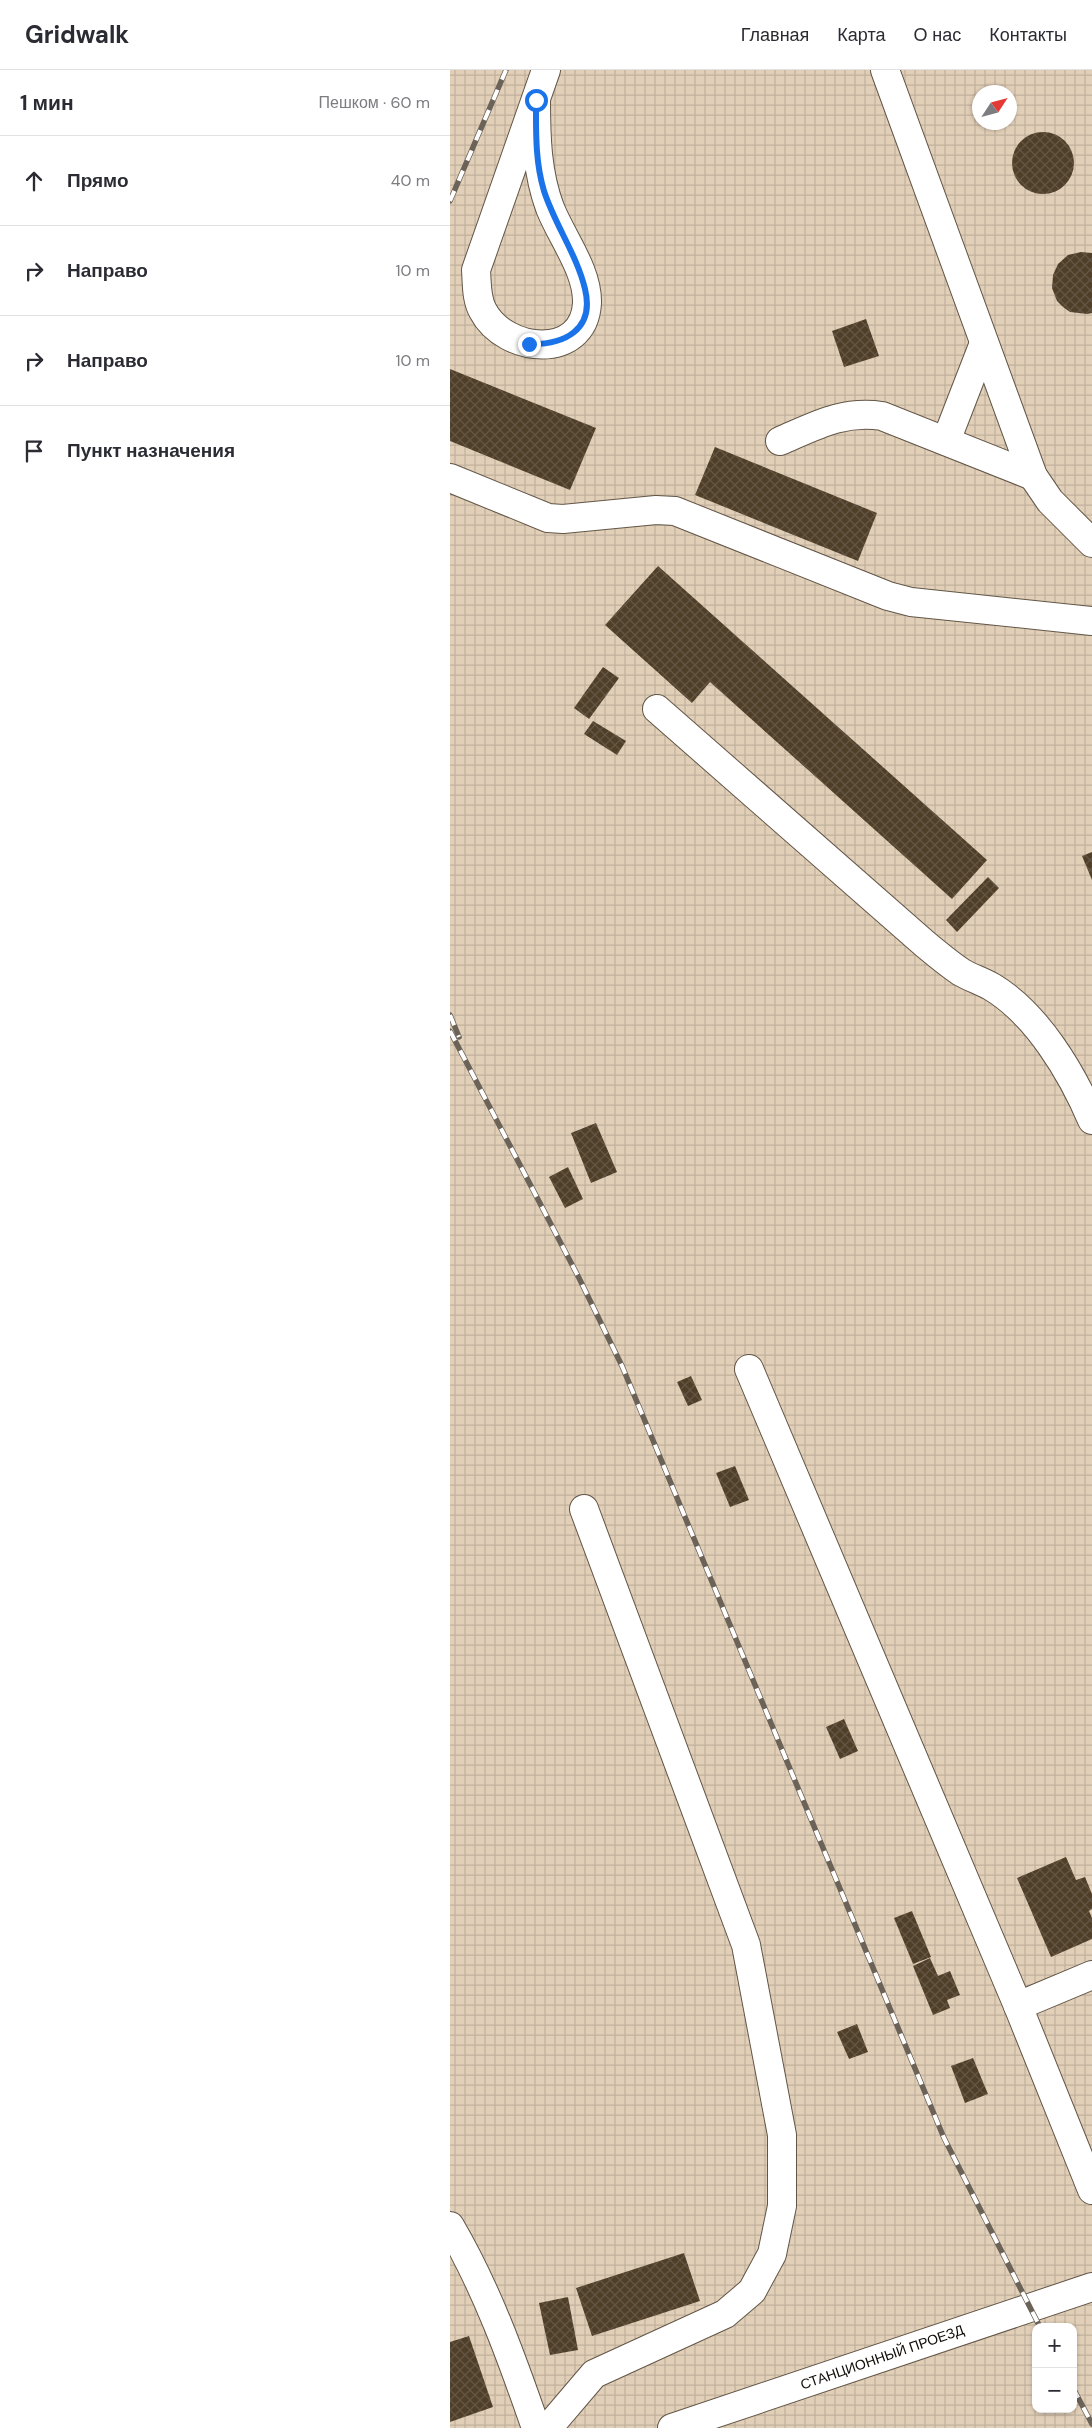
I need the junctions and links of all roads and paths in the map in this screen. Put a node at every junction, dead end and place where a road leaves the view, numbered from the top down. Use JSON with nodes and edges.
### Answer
{"nodes":[{"id":1,"x":546,"y":70,"type":"edge"},
{"id":2,"x":885,"y":70,"type":"edge"},
{"id":3,"x":536,"y":100,"type":"junction"},
{"id":4,"x":984,"y":344,"type":"junction"},
{"id":5,"x":780,"y":441,"type":"dead end"},
{"id":6,"x":946,"y":441,"type":"junction"},
{"id":7,"x":1033,"y":476,"type":"junction"},
{"id":8,"x":450,"y":478,"type":"edge"},
{"id":9,"x":1092,"y":542,"type":"edge"},
{"id":10,"x":1092,"y":621,"type":"edge"},
{"id":11,"x":657,"y":709,"type":"dead end"},
{"id":12,"x":1092,"y":1120,"type":"edge"},
{"id":13,"x":749,"y":1369,"type":"dead end"},
{"id":14,"x":584,"y":1509,"type":"dead end"},
{"id":15,"x":1092,"y":1974,"type":"edge"},
{"id":16,"x":1018,"y":2006,"type":"junction"},
{"id":17,"x":1092,"y":2190,"type":"edge"},
{"id":18,"x":454,"y":2242,"type":"edge"},
{"id":19,"x":1092,"y":2287,"type":"edge"},
{"id":20,"x":536,"y":2428,"type":"edge"},
{"id":21,"x":548,"y":2428,"type":"edge"},
{"id":22,"x":672,"y":2428,"type":"edge"}],
"edges":[{"from":1,"to":3,"type":"street"},
{"from":2,"to":4,"type":"street"},
{"from":3,"to":3,"type":"street"},
{"from":4,"to":6,"type":"street"},
{"from":4,"to":7,"type":"street"},
{"from":5,"to":6,"type":"street"},
{"from":6,"to":7,"type":"street"},
{"from":7,"to":9,"type":"street"},
{"from":8,"to":10,"type":"street"},
{"from":11,"to":12,"type":"street"},
{"from":13,"to":16,"type":"street"},
{"from":14,"to":21,"type":"street"},
{"from":15,"to":16,"type":"street"},
{"from":16,"to":17,"type":"street"},
{"from":18,"to":20,"type":"street"},
{"from":19,"to":22,"type":"street","name":"СТАНЦИОННЫЙ ПРОЕЗД"}]}
